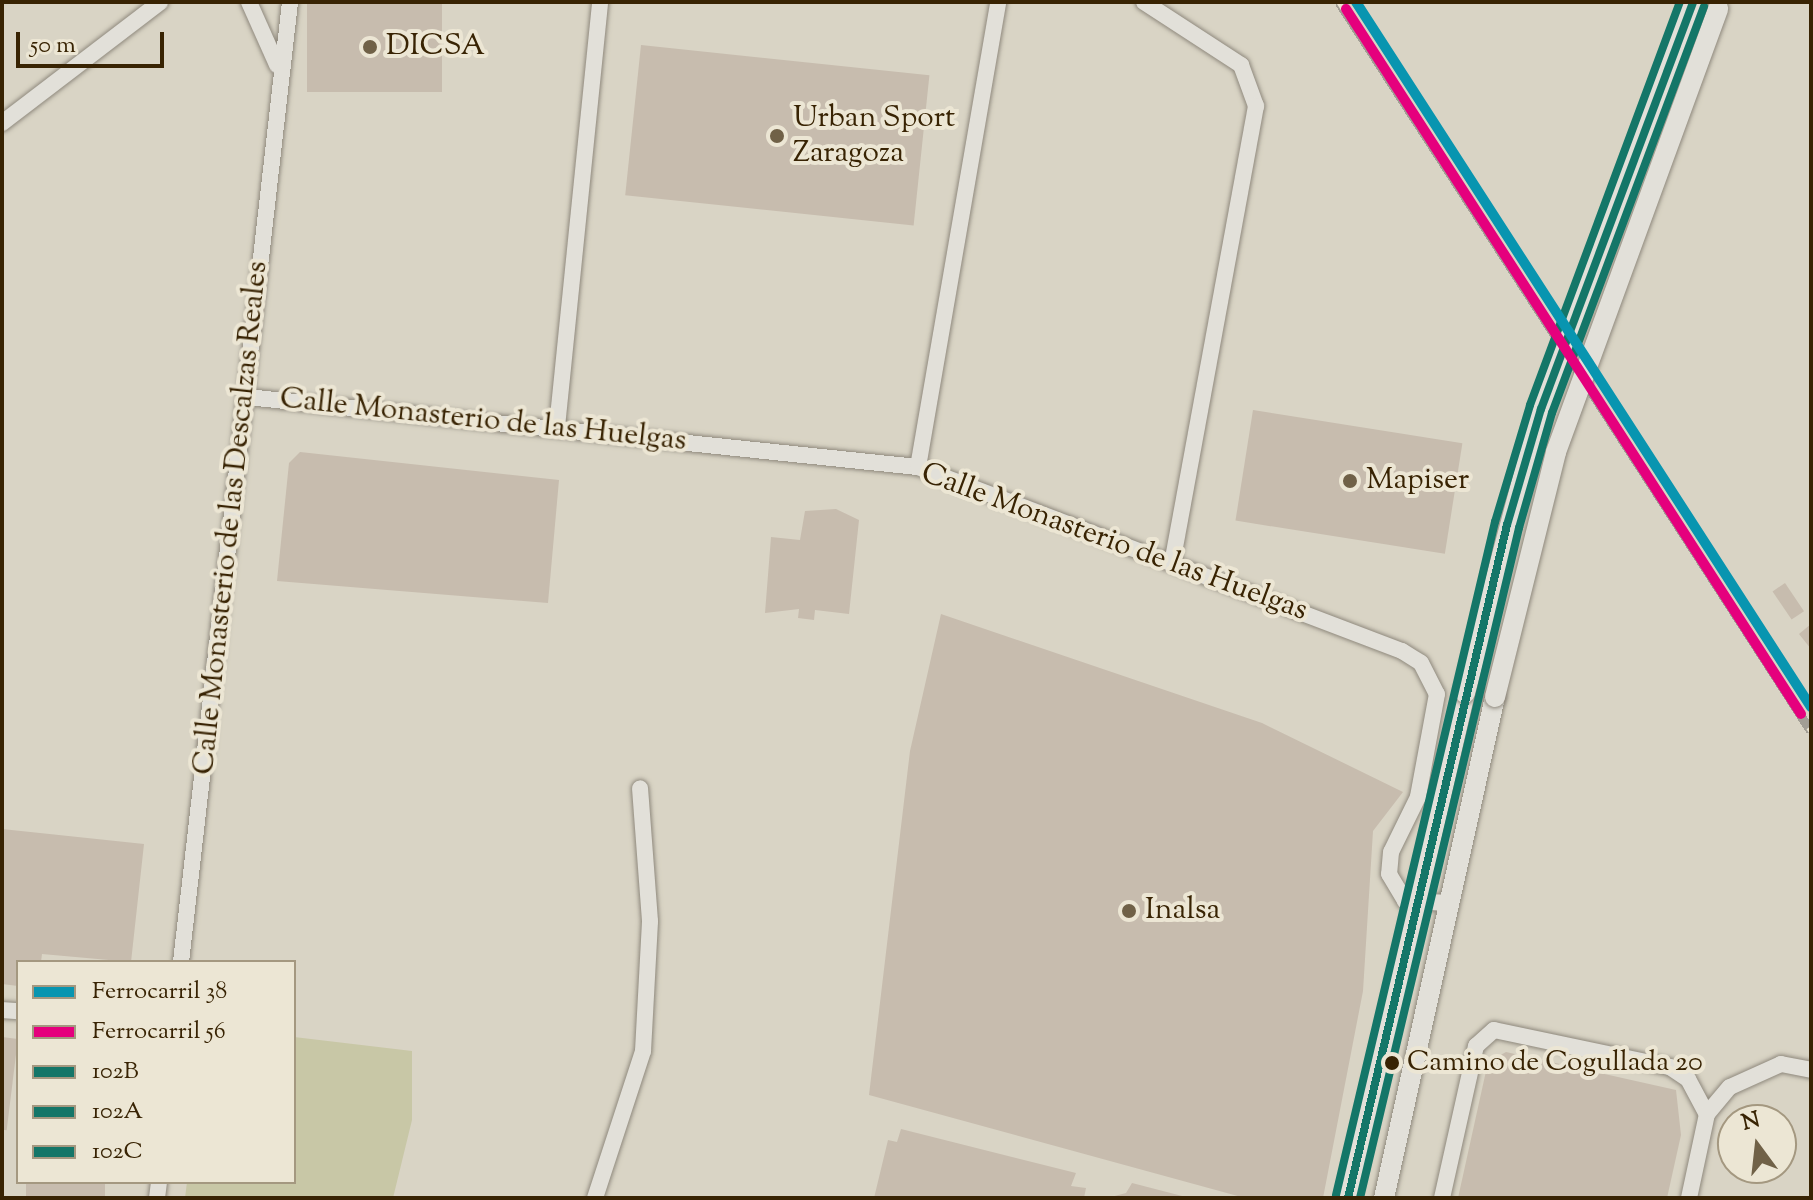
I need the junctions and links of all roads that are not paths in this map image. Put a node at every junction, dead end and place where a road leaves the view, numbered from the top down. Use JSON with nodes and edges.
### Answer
{"nodes":[{"id":1,"x":160,"y":2,"type":"edge"},
{"id":2,"x":249,"y":2,"type":"edge"},
{"id":3,"x":290,"y":2,"type":"edge"},
{"id":4,"x":600,"y":2,"type":"edge"},
{"id":5,"x":998,"y":2,"type":"edge"},
{"id":6,"x":1144,"y":2,"type":"edge"},
{"id":7,"x":1693,"y":2,"type":"edge"},
{"id":8,"x":1720,"y":6,"type":"edge"},
{"id":9,"x":279,"y":74,"type":"junction"},
{"id":10,"x":2,"y":123,"type":"edge"},
{"id":11,"x":247,"y":397,"type":"junction"},
{"id":12,"x":557,"y":427,"type":"junction"},
{"id":13,"x":918,"y":467,"type":"junction"},
{"id":14,"x":1172,"y":562,"type":"junction"},
{"id":15,"x":640,"y":788,"type":"dead end"},
{"id":16,"x":1451,"y":903,"type":"junction"},
{"id":17,"x":1414,"y":905,"type":"junction"},
{"id":18,"x":181,"y":960,"type":"edge"},
{"id":19,"x":1811,"y":1070,"type":"edge"},
{"id":20,"x":1707,"y":1114,"type":"junction"},
{"id":21,"x":595,"y":1198,"type":"edge"},
{"id":22,"x":1348,"y":1198,"type":"edge"},
{"id":23,"x":1384,"y":1198,"type":"edge"},
{"id":24,"x":1442,"y":1198,"type":"edge"},
{"id":25,"x":1689,"y":1198,"type":"edge"}],
"edges":[{"from":1,"to":10,"type":"street"},
{"from":2,"to":9,"type":"street"},
{"from":3,"to":9,"type":"street","name":"Calle Monasterio de las Descalzas Reales"},
{"from":4,"to":12,"type":"street"},
{"from":5,"to":13,"type":"street"},
{"from":6,"to":14,"type":"street"},
{"from":7,"to":17,"type":"street","bridge":true},
{"from":8,"to":16,"type":"street","bridge":true},
{"from":9,"to":11,"type":"street","name":"Calle Monasterio de las Descalzas Reales"},
{"from":11,"to":12,"type":"street","name":"Calle Monasterio de las Huelgas"},
{"from":11,"to":18,"type":"street","name":"Calle Monasterio de las Descalzas Reales"},
{"from":12,"to":13,"type":"street","name":"Calle Monasterio de las Huelgas"},
{"from":13,"to":14,"type":"street","name":"Calle Monasterio de las Huelgas"},
{"from":14,"to":17,"type":"street","name":"Calle Monasterio de las Huelgas"},
{"from":15,"to":21,"type":"street"},
{"from":16,"to":17,"type":"street"},
{"from":16,"to":23,"type":"street"},
{"from":17,"to":22,"type":"street"},
{"from":19,"to":20,"type":"street"},
{"from":20,"to":24,"type":"street"},
{"from":20,"to":25,"type":"street"}]}
